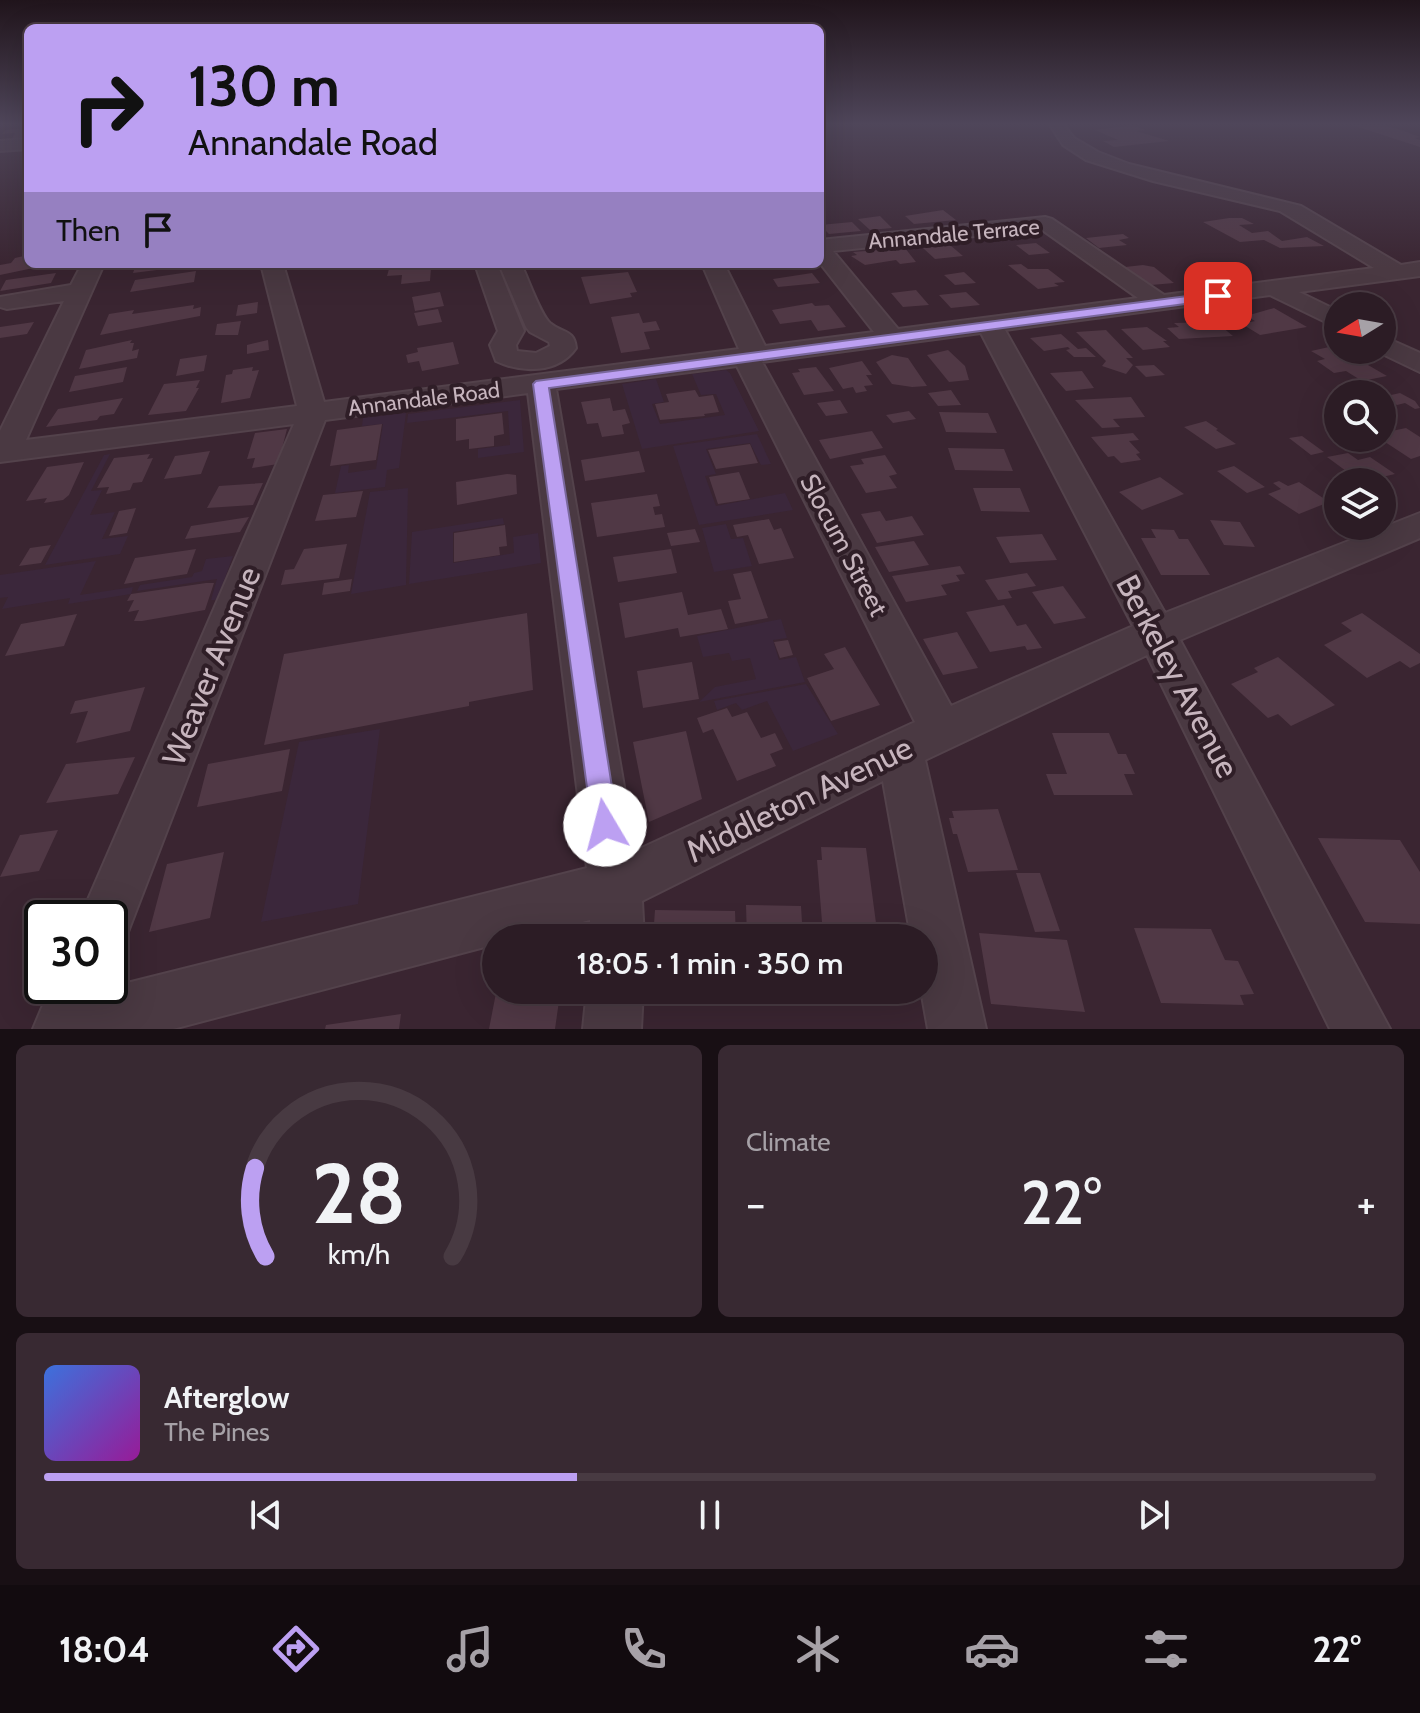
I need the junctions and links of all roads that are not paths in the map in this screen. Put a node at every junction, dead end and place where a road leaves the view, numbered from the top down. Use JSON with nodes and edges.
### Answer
{"nodes":[{"id":1,"x":1152,"y":173,"type":"edge"},
{"id":2,"x":824,"y":247,"type":"edge"},
{"id":3,"x":824,"y":252,"type":"edge"},
{"id":4,"x":91,"y":268,"type":"edge"},
{"id":5,"x":273,"y":268,"type":"edge"},
{"id":6,"x":487,"y":268,"type":"edge"},
{"id":7,"x":512,"y":268,"type":"edge"},
{"id":8,"x":715,"y":268,"type":"edge"},
{"id":9,"x":1409,"y":271,"type":"edge"},
{"id":10,"x":1276,"y":289,"type":"junction"},
{"id":11,"x":81,"y":291,"type":"junction"},
{"id":12,"x":7,"y":302,"type":"dead end"},
{"id":13,"x":1160,"y":303,"type":"junction"},
{"id":14,"x":1324,"y":314,"type":"edge"},
{"id":15,"x":990,"y":326,"type":"junction"},
{"id":16,"x":893,"y":339,"type":"junction"},
{"id":17,"x":1396,"y":351,"type":"edge"},
{"id":18,"x":746,"y":358,"type":"junction"},
{"id":19,"x":1420,"y":364,"type":"edge"},
{"id":20,"x":541,"y":384,"type":"junction"},
{"id":21,"x":313,"y":413,"type":"junction"},
{"id":22,"x":3,"y":453,"type":"edge"},
{"id":23,"x":1420,"y":525,"type":"edge"},
{"id":24,"x":1156,"y":633,"type":"junction"},
{"id":25,"x":921,"y":741,"type":"junction"},
{"id":26,"x":615,"y":887,"type":"junction"},
{"id":27,"x":114,"y":900,"type":"edge"},
{"id":28,"x":616,"y":924,"type":"edge"},
{"id":29,"x":72,"y":1004,"type":"edge"},
{"id":30,"x":614,"y":1004,"type":"edge"},
{"id":31,"x":62,"y":1029,"type":"edge"},
{"id":32,"x":612,"y":1029,"type":"edge"},
{"id":33,"x":957,"y":1029,"type":"edge"},
{"id":34,"x":1361,"y":1029,"type":"edge"}],
"edges":[{"from":1,"to":9,"type":"street"},
{"from":2,"to":13,"type":"street","name":"Annandale Terrace"},
{"from":3,"to":16,"type":"street","name":"Annandale Terrace"},
{"from":4,"to":11,"type":"street"},
{"from":5,"to":21,"type":"street"},
{"from":6,"to":7,"type":"street"},
{"from":8,"to":18,"type":"street","name":"Slocum Street"},
{"from":9,"to":10,"type":"street","name":"Annandale Road"},
{"from":10,"to":13,"type":"street","name":"Annandale Road"},
{"from":10,"to":14,"type":"street"},
{"from":11,"to":12,"type":"street"},
{"from":11,"to":22,"type":"street"},
{"from":13,"to":15,"type":"street","name":"Annandale Road"},
{"from":15,"to":16,"type":"street","name":"Annandale Road"},
{"from":15,"to":24,"type":"street","name":"Berkeley Avenue"},
{"from":16,"to":18,"type":"street","name":"Annandale Road"},
{"from":17,"to":19,"type":"street"},
{"from":18,"to":20,"type":"street","name":"Annandale Road"},
{"from":18,"to":25,"type":"street","name":"Slocum Street"},
{"from":20,"to":21,"type":"street","name":"Annandale Road"},
{"from":20,"to":26,"type":"street"},
{"from":21,"to":22,"type":"street","name":"Annandale Road"},
{"from":21,"to":27,"type":"street","name":"Weaver Avenue"},
{"from":23,"to":24,"type":"street","name":"Middleton Avenue"},
{"from":24,"to":25,"type":"street","name":"Middleton Avenue"},
{"from":24,"to":34,"type":"street","name":"Berkeley Avenue"},
{"from":25,"to":26,"type":"street","name":"Middleton Avenue"},
{"from":25,"to":33,"type":"street","name":"Slocum Street"},
{"from":26,"to":28,"type":"street"},
{"from":26,"to":31,"type":"street","name":"Middleton Avenue"},
{"from":29,"to":31,"type":"street"},
{"from":30,"to":32,"type":"street"}]}
